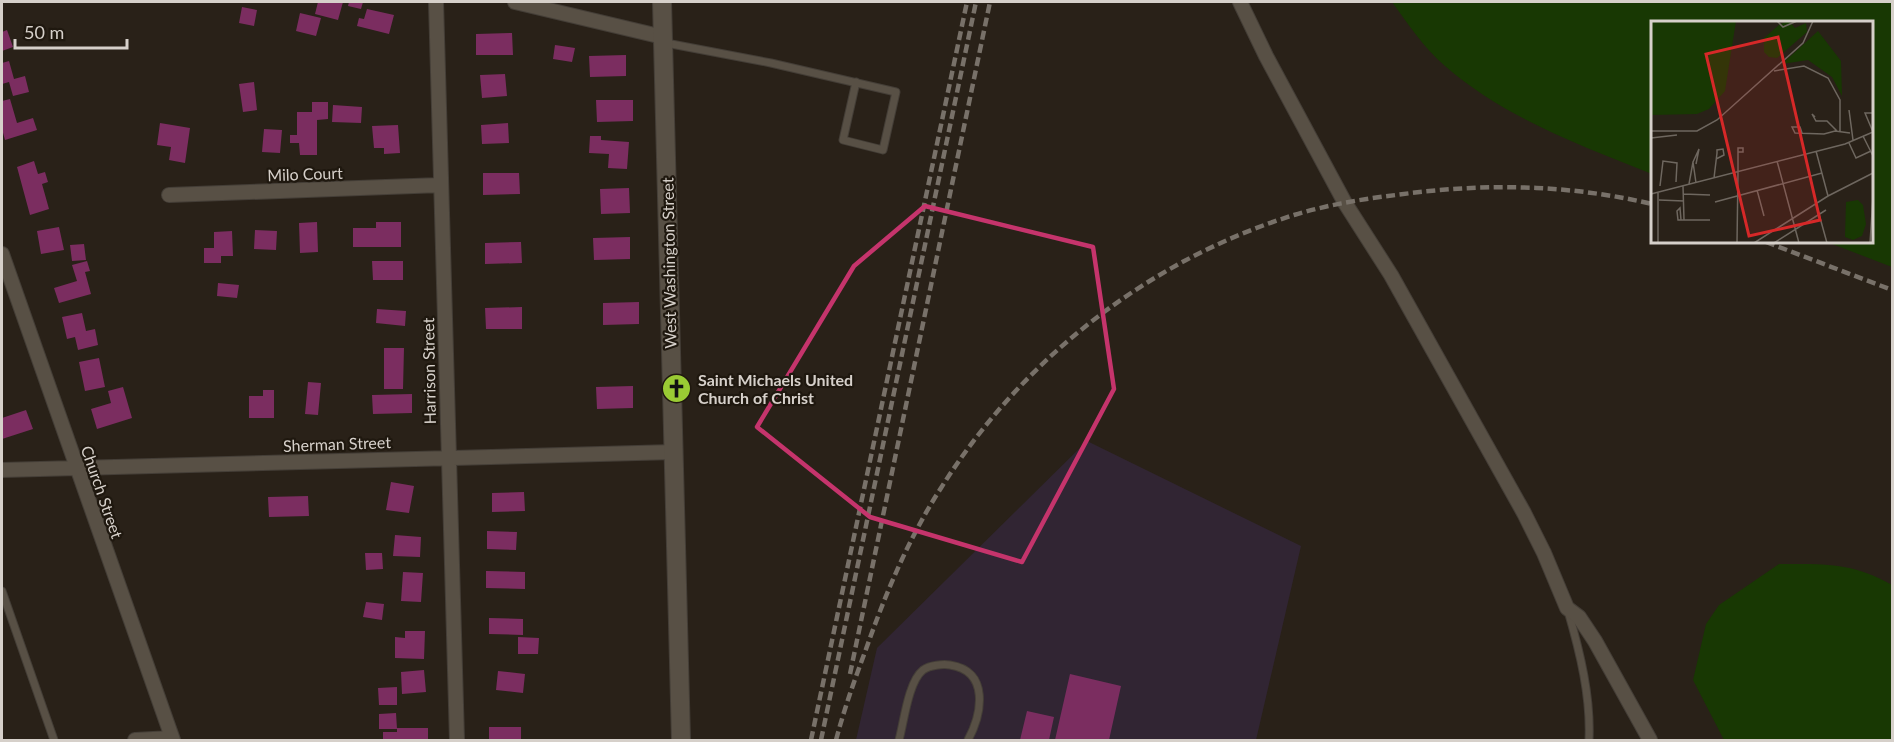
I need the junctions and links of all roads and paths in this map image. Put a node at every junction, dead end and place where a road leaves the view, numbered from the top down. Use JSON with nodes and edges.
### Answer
{"nodes":[{"id":1,"x":436,"y":2,"type":"edge"},
{"id":2,"x":515,"y":2,"type":"edge"},
{"id":3,"x":662,"y":2,"type":"edge"},
{"id":4,"x":1240,"y":2,"type":"edge"},
{"id":5,"x":663,"y":40,"type":"junction"},
{"id":6,"x":856,"y":82,"type":"junction"},
{"id":7,"x":441,"y":185,"type":"junction"},
{"id":8,"x":170,"y":195,"type":"dead end"},
{"id":9,"x":2,"y":254,"type":"edge"},
{"id":10,"x":674,"y":452,"type":"junction"},
{"id":11,"x":448,"y":457,"type":"junction"},
{"id":12,"x":76,"y":468,"type":"junction"},
{"id":13,"x":2,"y":470,"type":"edge"},
{"id":14,"x":2,"y":591,"type":"edge"},
{"id":15,"x":1568,"y":608,"type":"junction"},
{"id":16,"x":172,"y":740,"type":"edge"},
{"id":17,"x":54,"y":741,"type":"edge"},
{"id":18,"x":135,"y":741,"type":"edge"},
{"id":19,"x":457,"y":741,"type":"edge"},
{"id":20,"x":681,"y":741,"type":"edge"},
{"id":21,"x":900,"y":741,"type":"edge"},
{"id":22,"x":968,"y":741,"type":"edge"},
{"id":23,"x":1589,"y":741,"type":"edge"},
{"id":24,"x":1650,"y":741,"type":"edge"}],
"edges":[{"from":1,"to":7,"type":"street","name":"Harrison Street"},
{"from":2,"to":5,"type":"street"},
{"from":3,"to":5,"type":"main road","name":"West Washington Street"},
{"from":4,"to":15,"type":"street"},
{"from":5,"to":6,"type":"lane"},
{"from":5,"to":10,"type":"main road","name":"West Washington Street"},
{"from":6,"to":6,"type":"lane"},
{"from":7,"to":8,"type":"street","name":"Milo Court"},
{"from":7,"to":11,"type":"street","name":"Harrison Street"},
{"from":9,"to":12,"type":"street","name":"Church Street"},
{"from":10,"to":11,"type":"street","name":"Sherman Street"},
{"from":10,"to":20,"type":"main road","name":"West Washington Street"},
{"from":11,"to":12,"type":"street","name":"Sherman Street"},
{"from":11,"to":19,"type":"street","name":"Harrison Street"},
{"from":12,"to":13,"type":"street","name":"Sherman Street"},
{"from":12,"to":16,"type":"street","name":"Church Street"},
{"from":14,"to":17,"type":"lane"},
{"from":15,"to":23,"type":"lane"},
{"from":15,"to":24,"type":"street"},
{"from":16,"to":18,"type":"street"},
{"from":21,"to":22,"type":"lane"}]}
